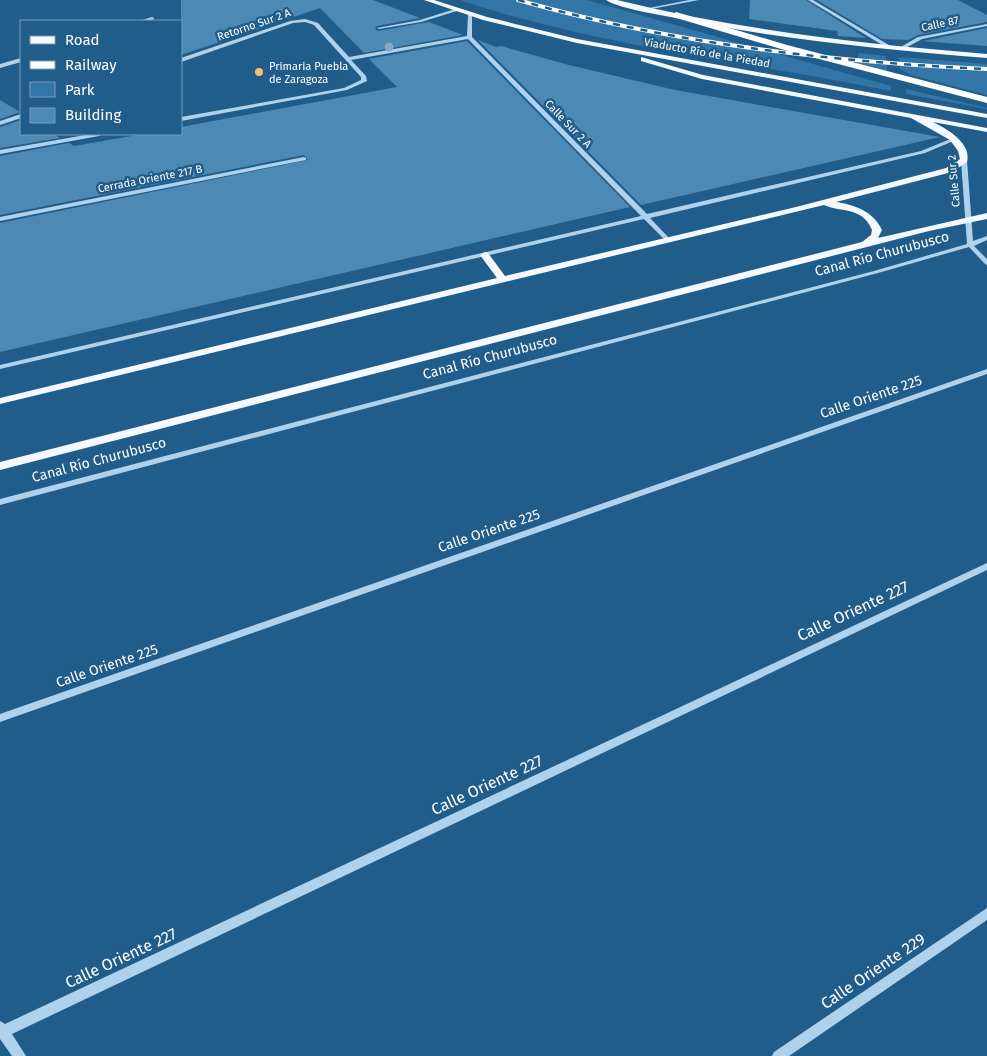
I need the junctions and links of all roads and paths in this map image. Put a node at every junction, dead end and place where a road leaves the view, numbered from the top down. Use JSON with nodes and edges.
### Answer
{"nodes":[{"id":1,"x":427,"y":0,"type":"edge"},
{"id":2,"x":609,"y":0,"type":"edge"},
{"id":3,"x":698,"y":0,"type":"edge"},
{"id":4,"x":810,"y":0,"type":"edge"},
{"id":5,"x":646,"y":9,"type":"junction"},
{"id":6,"x":455,"y":10,"type":"junction"},
{"id":7,"x":470,"y":15,"type":"junction"},
{"id":8,"x":676,"y":15,"type":"junction"},
{"id":9,"x":152,"y":18,"type":"dead end"},
{"id":10,"x":145,"y":20,"type":"edge"},
{"id":11,"x":987,"y":25,"type":"edge"},
{"id":12,"x":379,"y":28,"type":"dead end"},
{"id":13,"x":469,"y":37,"type":"junction"},
{"id":14,"x":618,"y":48,"type":"junction"},
{"id":15,"x":891,"y":48,"type":"junction"},
{"id":16,"x":900,"y":49,"type":"junction"},
{"id":17,"x":987,"y":56,"type":"edge"},
{"id":18,"x":348,"y":59,"type":"junction"},
{"id":19,"x":20,"y":60,"type":"edge"},
{"id":20,"x":182,"y":60,"type":"edge"},
{"id":21,"x":0,"y":66,"type":"edge"},
{"id":22,"x":987,"y":100,"type":"edge"},
{"id":23,"x":20,"y":116,"type":"edge"},
{"id":24,"x":987,"y":116,"type":"edge"},
{"id":25,"x":914,"y":117,"type":"junction"},
{"id":26,"x":182,"y":119,"type":"edge"},
{"id":27,"x":0,"y":123,"type":"edge"},
{"id":28,"x":987,"y":130,"type":"edge"},
{"id":29,"x":94,"y":135,"type":"edge"},
{"id":30,"x":955,"y":139,"type":"junction"},
{"id":31,"x":0,"y":152,"type":"edge"},
{"id":32,"x":304,"y":159,"type":"dead end"},
{"id":33,"x":964,"y":160,"type":"junction"},
{"id":34,"x":815,"y":204,"type":"junction"},
{"id":35,"x":987,"y":216,"type":"edge"},
{"id":36,"x":646,"y":218,"type":"junction"},
{"id":37,"x":0,"y":219,"type":"edge"},
{"id":38,"x":969,"y":220,"type":"junction"},
{"id":39,"x":987,"y":238,"type":"edge"},
{"id":40,"x":668,"y":240,"type":"junction"},
{"id":41,"x":863,"y":245,"type":"junction"},
{"id":42,"x":970,"y":245,"type":"junction"},
{"id":43,"x":485,"y":256,"type":"junction"},
{"id":44,"x":987,"y":263,"type":"edge"},
{"id":45,"x":503,"y":280,"type":"junction"},
{"id":46,"x":0,"y":367,"type":"edge"},
{"id":47,"x":987,"y":371,"type":"edge"},
{"id":48,"x":0,"y":400,"type":"edge"},
{"id":49,"x":0,"y":466,"type":"edge"},
{"id":50,"x":0,"y":502,"type":"edge"},
{"id":51,"x":987,"y":566,"type":"edge"},
{"id":52,"x":0,"y":718,"type":"edge"},
{"id":53,"x":987,"y":913,"type":"edge"},
{"id":54,"x":1,"y":1031,"type":"edge"},
{"id":55,"x":20,"y":1056,"type":"edge"},
{"id":56,"x":778,"y":1056,"type":"edge"}],
"edges":[{"from":1,"to":6,"type":"main road","name":"Viaducto Río de la Piedad"},
{"from":2,"to":5,"type":"main road"},
{"from":3,"to":5,"type":"street"},
{"from":4,"to":15,"type":"street"},
{"from":5,"to":8,"type":"main road"},
{"from":6,"to":7,"type":"main road","name":"Viaducto Río de la Piedad"},
{"from":6,"to":12,"type":"street"},
{"from":7,"to":13,"type":"street"},
{"from":7,"to":14,"type":"main road","name":"Viaducto Río de la Piedad"},
{"from":8,"to":15,"type":"main road"},
{"from":8,"to":22,"type":"highway"},
{"from":9,"to":10,"type":"street"},
{"from":11,"to":16,"type":"street","name":"Calle 87"},
{"from":13,"to":18,"type":"street"},
{"from":13,"to":36,"type":"street","name":"Calle Sur 2 A"},
{"from":14,"to":24,"type":"main road","name":"Viaducto Río de la Piedad"},
{"from":14,"to":25,"type":"main road"},
{"from":15,"to":16,"type":"main road"},
{"from":16,"to":17,"type":"main road"},
{"from":18,"to":20,"type":"street","name":"Retorno Sur 2 A"},
{"from":18,"to":26,"type":"street","name":"Retorno Sur 2 A"},
{"from":19,"to":21,"type":"street"},
{"from":23,"to":27,"type":"street"},
{"from":25,"to":28,"type":"main road"},
{"from":25,"to":30,"type":"main road","name":"Calle Sur 2"},
{"from":29,"to":31,"type":"street"},
{"from":30,"to":33,"type":"main road","name":"Calle Sur 2"},
{"from":30,"to":36,"type":"street"},
{"from":32,"to":37,"type":"street","name":"Cerrada Oriente 217 B"},
{"from":33,"to":34,"type":"main road"},
{"from":33,"to":38,"type":"street","name":"Calle Sur 2"},
{"from":34,"to":40,"type":"main road"},
{"from":34,"to":41,"type":"main road"},
{"from":35,"to":38,"type":"main road","name":"Canal Río Churubusco"},
{"from":36,"to":40,"type":"street","name":"Calle Sur 2 A"},
{"from":36,"to":43,"type":"street"},
{"from":38,"to":41,"type":"main road","name":"Canal Río Churubusco"},
{"from":38,"to":42,"type":"street","name":"Calle Sur 2"},
{"from":39,"to":42,"type":"street","name":"Canal Río Churubusco"},
{"from":40,"to":45,"type":"main road"},
{"from":41,"to":49,"type":"main road","name":"Canal Río Churubusco"},
{"from":42,"to":44,"type":"street"},
{"from":42,"to":50,"type":"street","name":"Canal Río Churubusco"},
{"from":43,"to":45,"type":"main road"},
{"from":43,"to":46,"type":"street"},
{"from":45,"to":48,"type":"main road"},
{"from":47,"to":52,"type":"street","name":"Calle Oriente 225"},
{"from":51,"to":54,"type":"street","name":"Calle Oriente 227"},
{"from":53,"to":56,"type":"street","name":"Calle Oriente 229"},
{"from":54,"to":55,"type":"street"}]}
